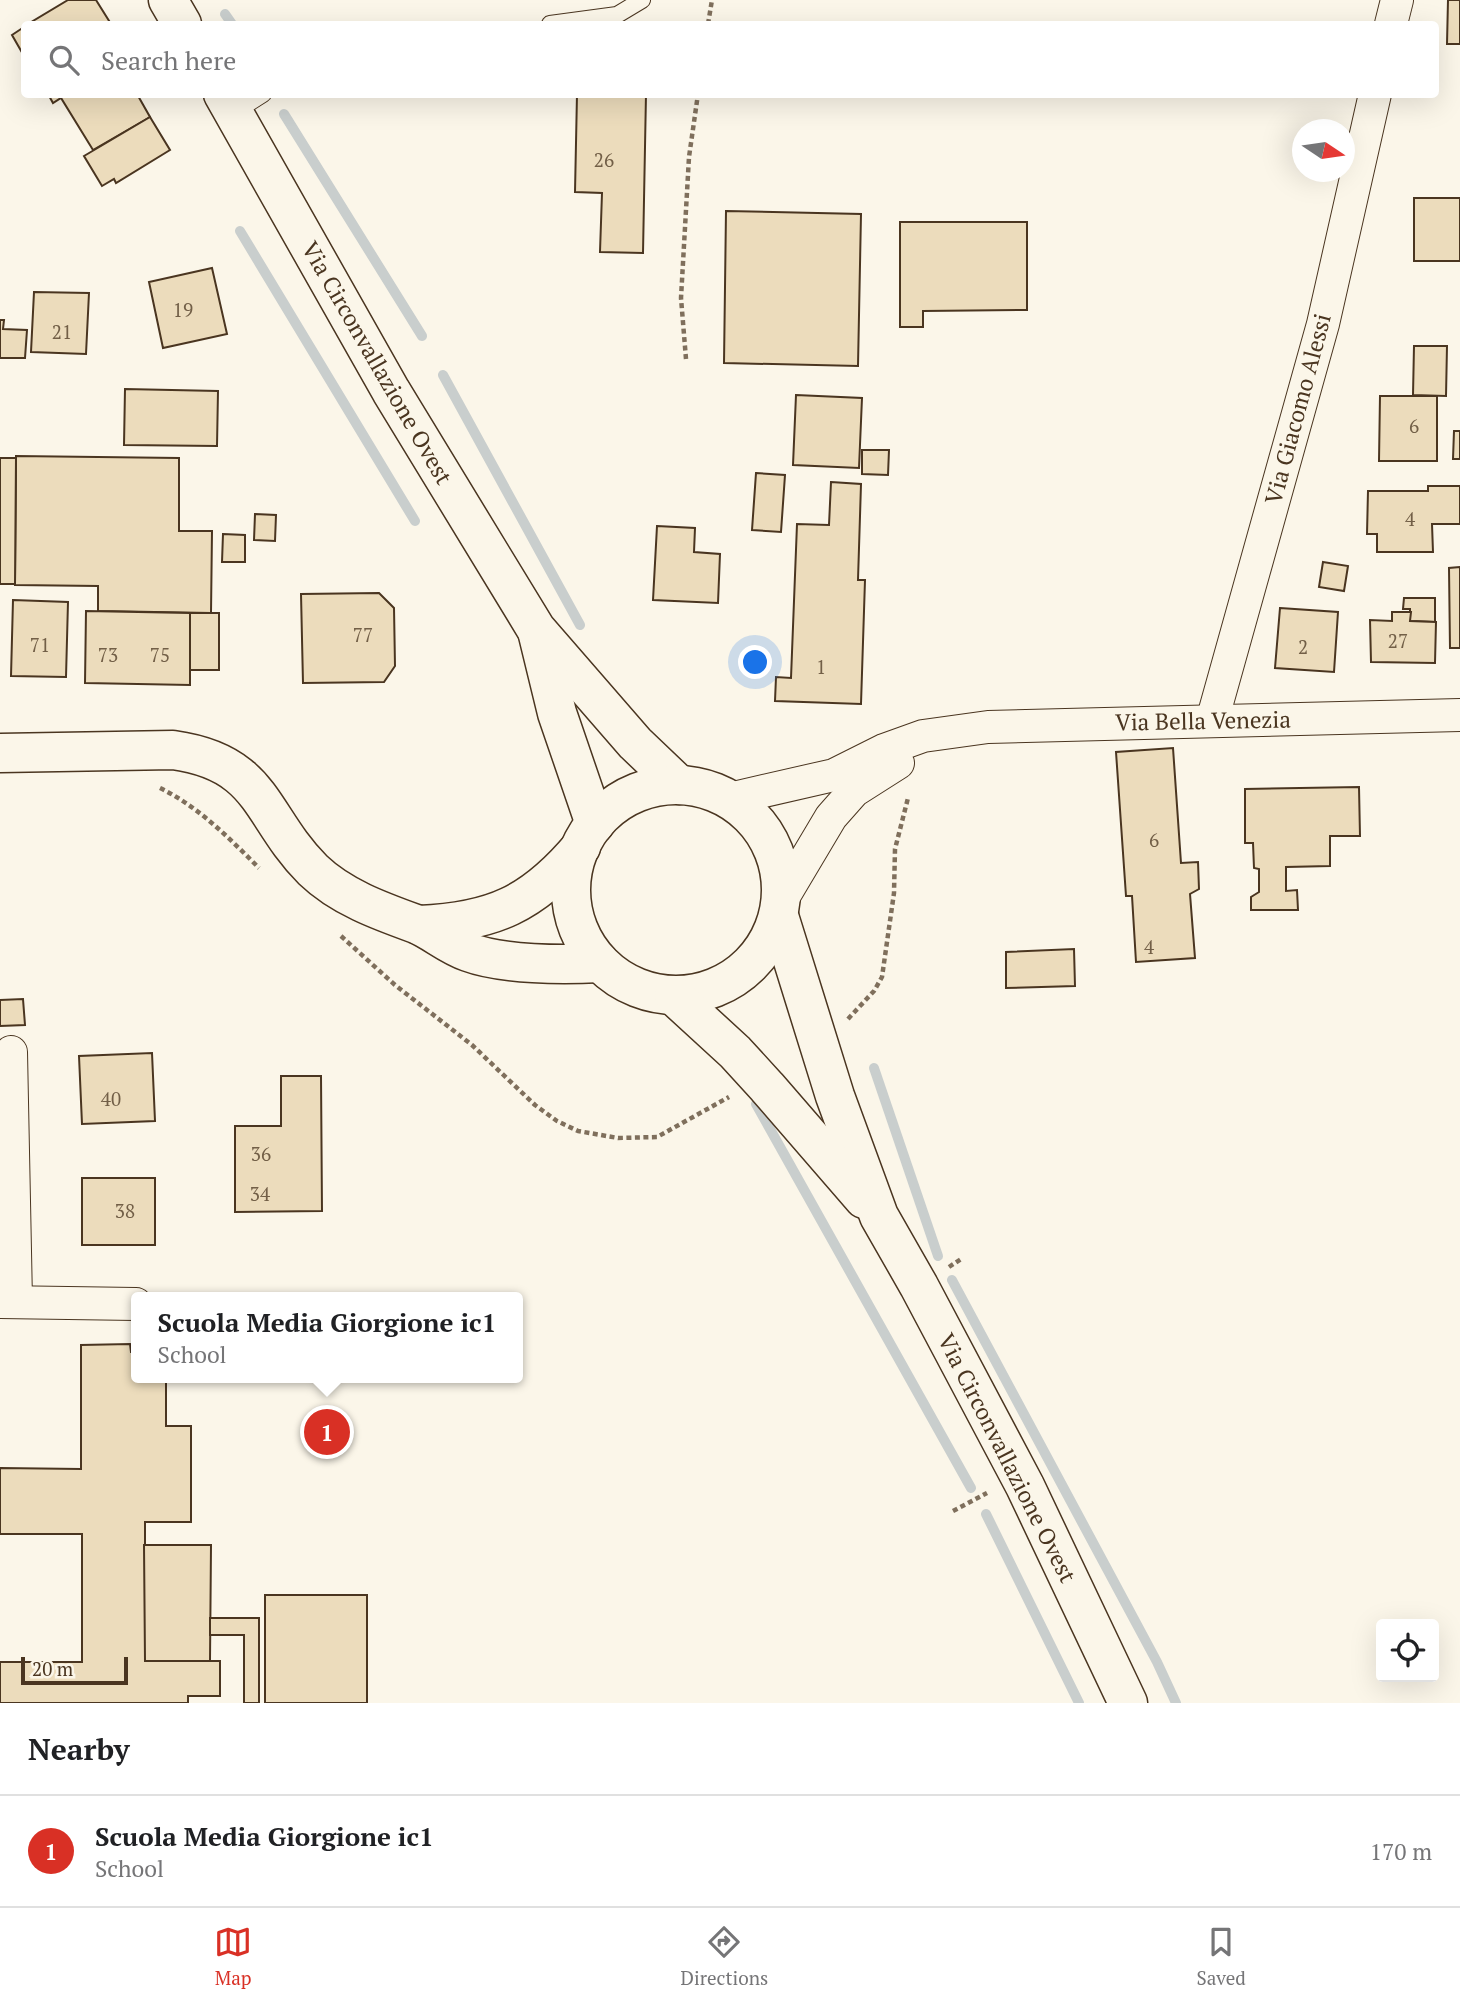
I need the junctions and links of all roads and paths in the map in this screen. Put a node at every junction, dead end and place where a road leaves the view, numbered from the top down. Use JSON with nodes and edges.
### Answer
{"nodes":[{"id":1,"x":168,"y":0,"type":"edge"},
{"id":2,"x":642,"y":0,"type":"edge"},
{"id":3,"x":712,"y":0,"type":"edge"},
{"id":4,"x":1397,"y":0,"type":"edge"},
{"id":5,"x":180,"y":21,"type":"edge"},
{"id":6,"x":572,"y":21,"type":"edge"},
{"id":7,"x":708,"y":21,"type":"edge"},
{"id":8,"x":1392,"y":21,"type":"edge"},
{"id":9,"x":697,"y":98,"type":"edge"},
{"id":10,"x":1374,"y":98,"type":"edge"},
{"id":11,"x":240,"y":101,"type":"edge"},
{"id":12,"x":686,"y":359,"type":"dead end"},
{"id":13,"x":536,"y":629,"type":"junction"},
{"id":14,"x":1460,"y":715,"type":"edge"},
{"id":15,"x":1212,"y":721,"type":"junction"},
{"id":16,"x":946,"y":732,"type":"junction"},
{"id":17,"x":0,"y":753,"type":"edge"},
{"id":18,"x":679,"y":785,"type":"junction"},
{"id":19,"x":157,"y":787,"type":"dead end"},
{"id":20,"x":912,"y":790,"type":"dead end"},
{"id":21,"x":729,"y":799,"type":"junction"},
{"id":22,"x":588,"y":836,"type":"junction"},
{"id":23,"x":267,"y":876,"type":"dead end"},
{"id":24,"x":780,"y":908,"type":"junction"},
{"id":25,"x":419,"y":925,"type":"junction"},
{"id":26,"x":340,"y":936,"type":"dead end"},
{"id":27,"x":600,"y":963,"type":"junction"},
{"id":28,"x":674,"y":996,"type":"junction"},
{"id":29,"x":844,"y":1022,"type":"dead end"},
{"id":30,"x":11,"y":1052,"type":"dead end"},
{"id":31,"x":732,"y":1096,"type":"dead end"},
{"id":32,"x":879,"y":1216,"type":"junction"},
{"id":33,"x":8,"y":1302,"type":"edge"},
{"id":34,"x":131,"y":1304,"type":"edge"},
{"id":35,"x":1128,"y":1703,"type":"edge"}],
"edges":[{"from":1,"to":5,"type":"main road"},
{"from":2,"to":6,"type":"lane"},
{"from":3,"to":7,"type":"path"},
{"from":4,"to":8,"type":"street"},
{"from":9,"to":12,"type":"path"},
{"from":10,"to":15,"type":"street","name":"Via Giacomo Alessi"},
{"from":11,"to":13,"type":"main road","name":"Via Circonvallazione Ovest"},
{"from":13,"to":18,"type":"main road","name":"Via Circonvallazione Ovest"},
{"from":13,"to":22,"type":"main road","name":"Via Circonvallazione Ovest"},
{"from":14,"to":15,"type":"street","name":"Via Bella Venezia"},
{"from":15,"to":16,"type":"street","name":"Via Bella Venezia"},
{"from":16,"to":21,"type":"street","name":"Via Bella Venezia"},
{"from":16,"to":24,"type":"street","name":"Via Bella Venezia"},
{"from":17,"to":25,"type":"main road"},
{"from":18,"to":21,"type":"main road","name":"Via Circonvallazione Ovest"},
{"from":18,"to":22,"type":"main road","name":"Via Circonvallazione Ovest"},
{"from":19,"to":23,"type":"path"},
{"from":20,"to":29,"type":"path"},
{"from":21,"to":24,"type":"main road","name":"Via Circonvallazione Ovest"},
{"from":22,"to":25,"type":"main road"},
{"from":22,"to":27,"type":"main road","name":"Via Circonvallazione Ovest"},
{"from":24,"to":28,"type":"main road","name":"Via Circonvallazione Ovest"},
{"from":24,"to":32,"type":"main road","name":"Via Circonvallazione Ovest"},
{"from":25,"to":27,"type":"main road"},
{"from":26,"to":31,"type":"path"},
{"from":27,"to":28,"type":"main road","name":"Via Circonvallazione Ovest"},
{"from":28,"to":32,"type":"main road","name":"Via Circonvallazione Ovest"},
{"from":30,"to":33,"type":"street"},
{"from":32,"to":35,"type":"main road","name":"Via Circonvallazione Ovest"},
{"from":33,"to":34,"type":"street"}]}
